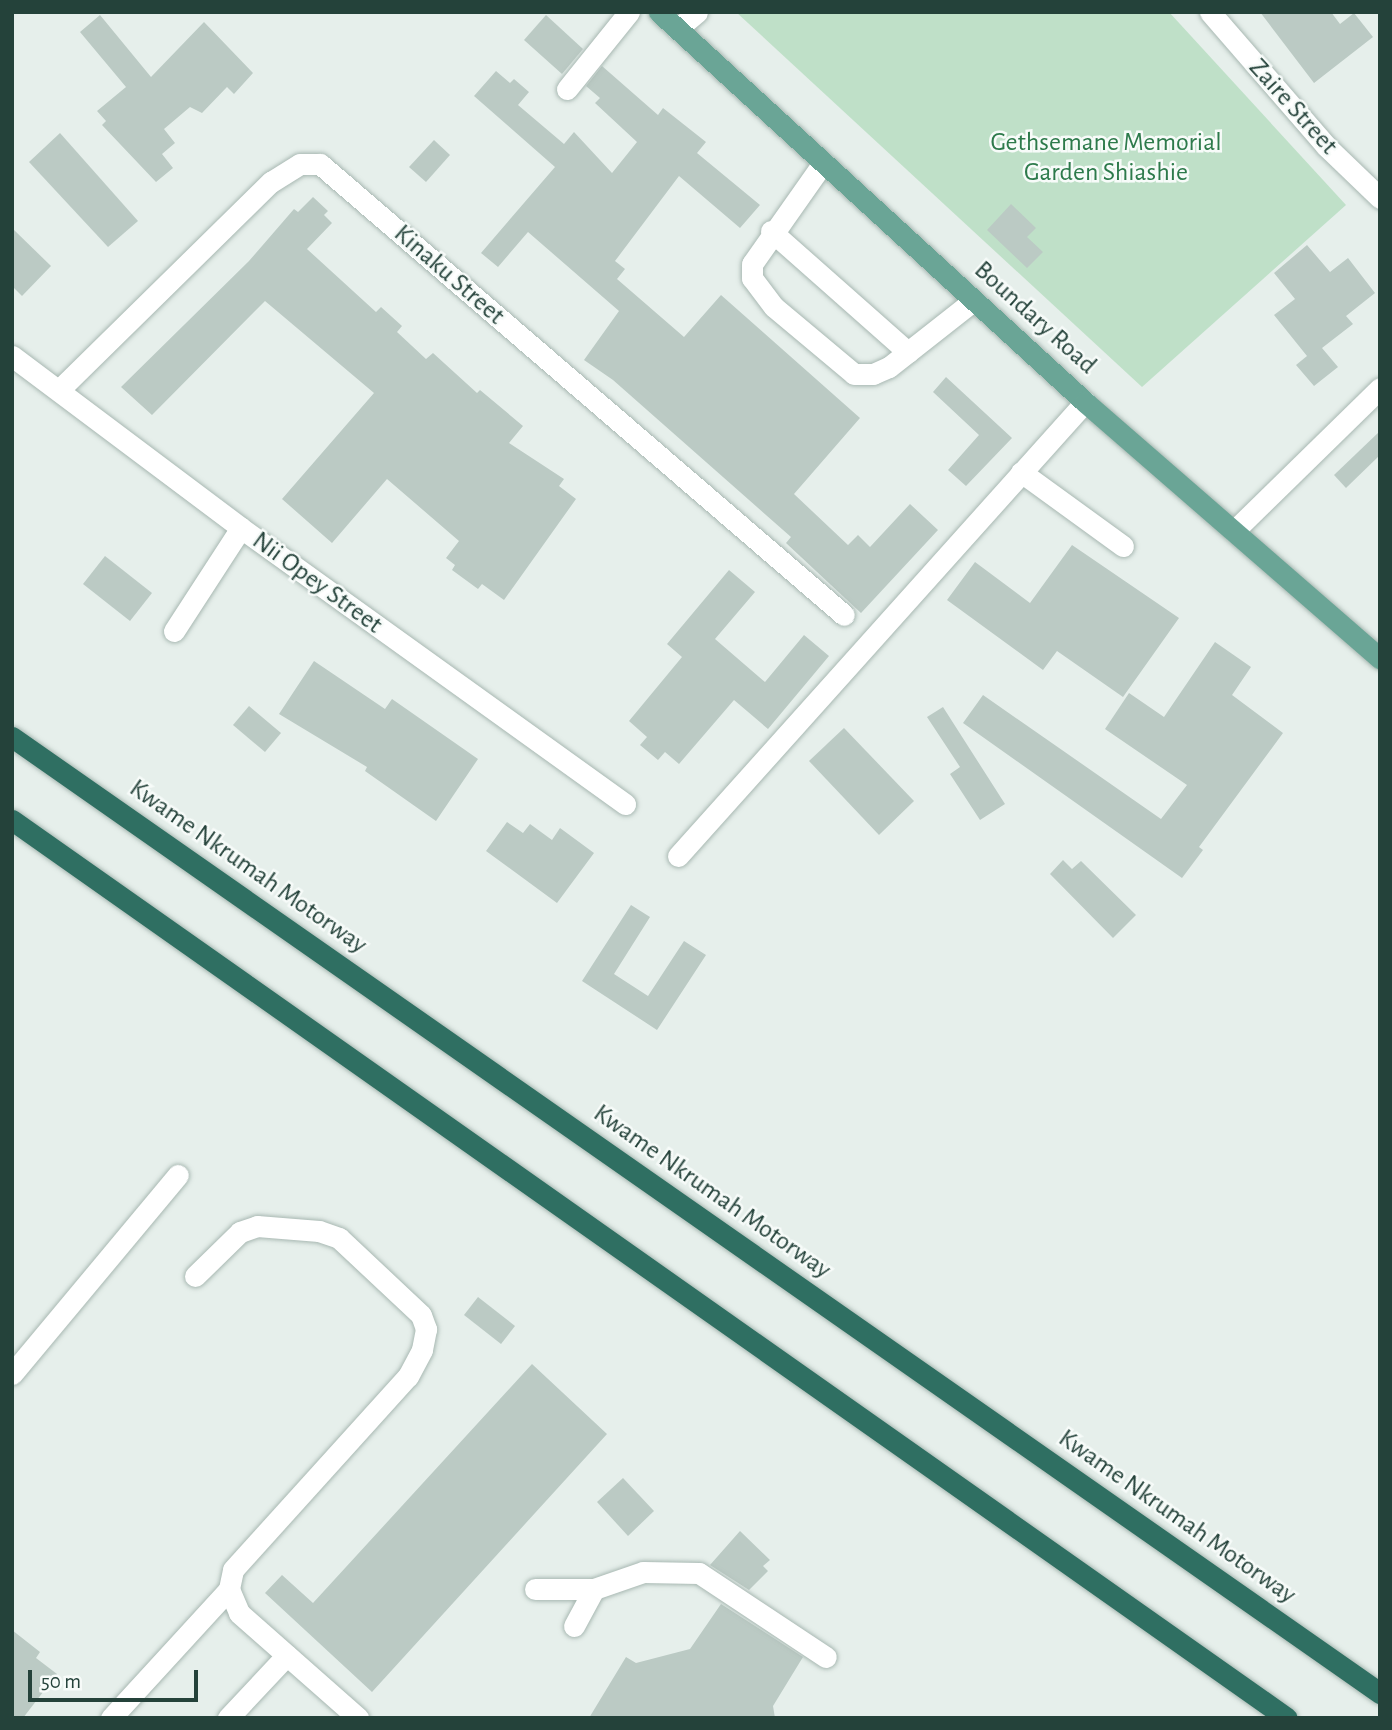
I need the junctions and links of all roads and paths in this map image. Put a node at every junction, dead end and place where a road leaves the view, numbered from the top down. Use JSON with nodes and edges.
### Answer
{"nodes":[{"id":1,"x":629,"y":12,"type":"edge"},
{"id":2,"x":659,"y":12,"type":"edge"},
{"id":3,"x":696,"y":12,"type":"edge"},
{"id":4,"x":1210,"y":12,"type":"edge"},
{"id":5,"x":677,"y":29,"type":"junction"},
{"id":6,"x":567,"y":89,"type":"dead end"},
{"id":7,"x":823,"y":163,"type":"junction"},
{"id":8,"x":1380,"y":198,"type":"edge"},
{"id":9,"x":771,"y":231,"type":"junction"},
{"id":10,"x":974,"y":300,"type":"junction"},
{"id":11,"x":908,"y":352,"type":"junction"},
{"id":12,"x":12,"y":356,"type":"edge"},
{"id":13,"x":1380,"y":388,"type":"edge"},
{"id":14,"x":60,"y":389,"type":"junction"},
{"id":15,"x":1085,"y":402,"type":"junction"},
{"id":16,"x":1021,"y":472,"type":"junction"},
{"id":17,"x":241,"y":528,"type":"junction"},
{"id":18,"x":1234,"y":531,"type":"junction"},
{"id":19,"x":1123,"y":546,"type":"dead end"},
{"id":20,"x":844,"y":615,"type":"dead end"},
{"id":21,"x":174,"y":631,"type":"dead end"},
{"id":22,"x":1380,"y":658,"type":"edge"},
{"id":23,"x":12,"y":737,"type":"edge"},
{"id":24,"x":625,"y":804,"type":"dead end"},
{"id":25,"x":12,"y":820,"type":"edge"},
{"id":26,"x":678,"y":856,"type":"dead end"},
{"id":27,"x":178,"y":1175,"type":"dead end"},
{"id":28,"x":195,"y":1276,"type":"dead end"},
{"id":29,"x":12,"y":1374,"type":"edge"},
{"id":30,"x":229,"y":1589,"type":"junction"},
{"id":31,"x":535,"y":1589,"type":"dead end"},
{"id":32,"x":594,"y":1589,"type":"junction"},
{"id":33,"x":574,"y":1626,"type":"dead end"},
{"id":34,"x":287,"y":1655,"type":"junction"},
{"id":35,"x":826,"y":1657,"type":"dead end"},
{"id":36,"x":1380,"y":1693,"type":"edge"},
{"id":37,"x":111,"y":1718,"type":"edge"},
{"id":38,"x":228,"y":1718,"type":"edge"},
{"id":39,"x":358,"y":1718,"type":"edge"},
{"id":40,"x":1287,"y":1718,"type":"edge"}],
"edges":[{"from":1,"to":6,"type":"street"},
{"from":2,"to":5,"type":"main road","name":"Boundary Road"},
{"from":3,"to":5,"type":"street"},
{"from":4,"to":8,"type":"street","name":"Zaire Street"},
{"from":5,"to":7,"type":"main road","name":"Boundary Road"},
{"from":7,"to":9,"type":"street"},
{"from":7,"to":10,"type":"main road","name":"Boundary Road"},
{"from":9,"to":11,"type":"street"},
{"from":9,"to":11,"type":"street"},
{"from":10,"to":11,"type":"street"},
{"from":10,"to":15,"type":"main road","name":"Boundary Road"},
{"from":12,"to":14,"type":"street","name":"Nii Opey Street"},
{"from":13,"to":18,"type":"street"},
{"from":14,"to":17,"type":"street","name":"Nii Opey Street"},
{"from":14,"to":20,"type":"street","name":"Kinaku Street"},
{"from":15,"to":16,"type":"street"},
{"from":15,"to":18,"type":"main road","name":"Boundary Road"},
{"from":16,"to":19,"type":"street"},
{"from":16,"to":26,"type":"street"},
{"from":17,"to":21,"type":"street"},
{"from":17,"to":24,"type":"street","name":"Nii Opey Street"},
{"from":18,"to":22,"type":"main road","name":"Boundary Road"},
{"from":23,"to":36,"type":"highway","name":"Kwame Nkrumah Motorway"},
{"from":25,"to":40,"type":"highway"},
{"from":27,"to":29,"type":"street"},
{"from":28,"to":30,"type":"street"},
{"from":30,"to":34,"type":"street"},
{"from":30,"to":37,"type":"street"},
{"from":31,"to":32,"type":"street"},
{"from":32,"to":33,"type":"street"},
{"from":32,"to":35,"type":"street"},
{"from":34,"to":38,"type":"street"},
{"from":34,"to":39,"type":"street"}]}
